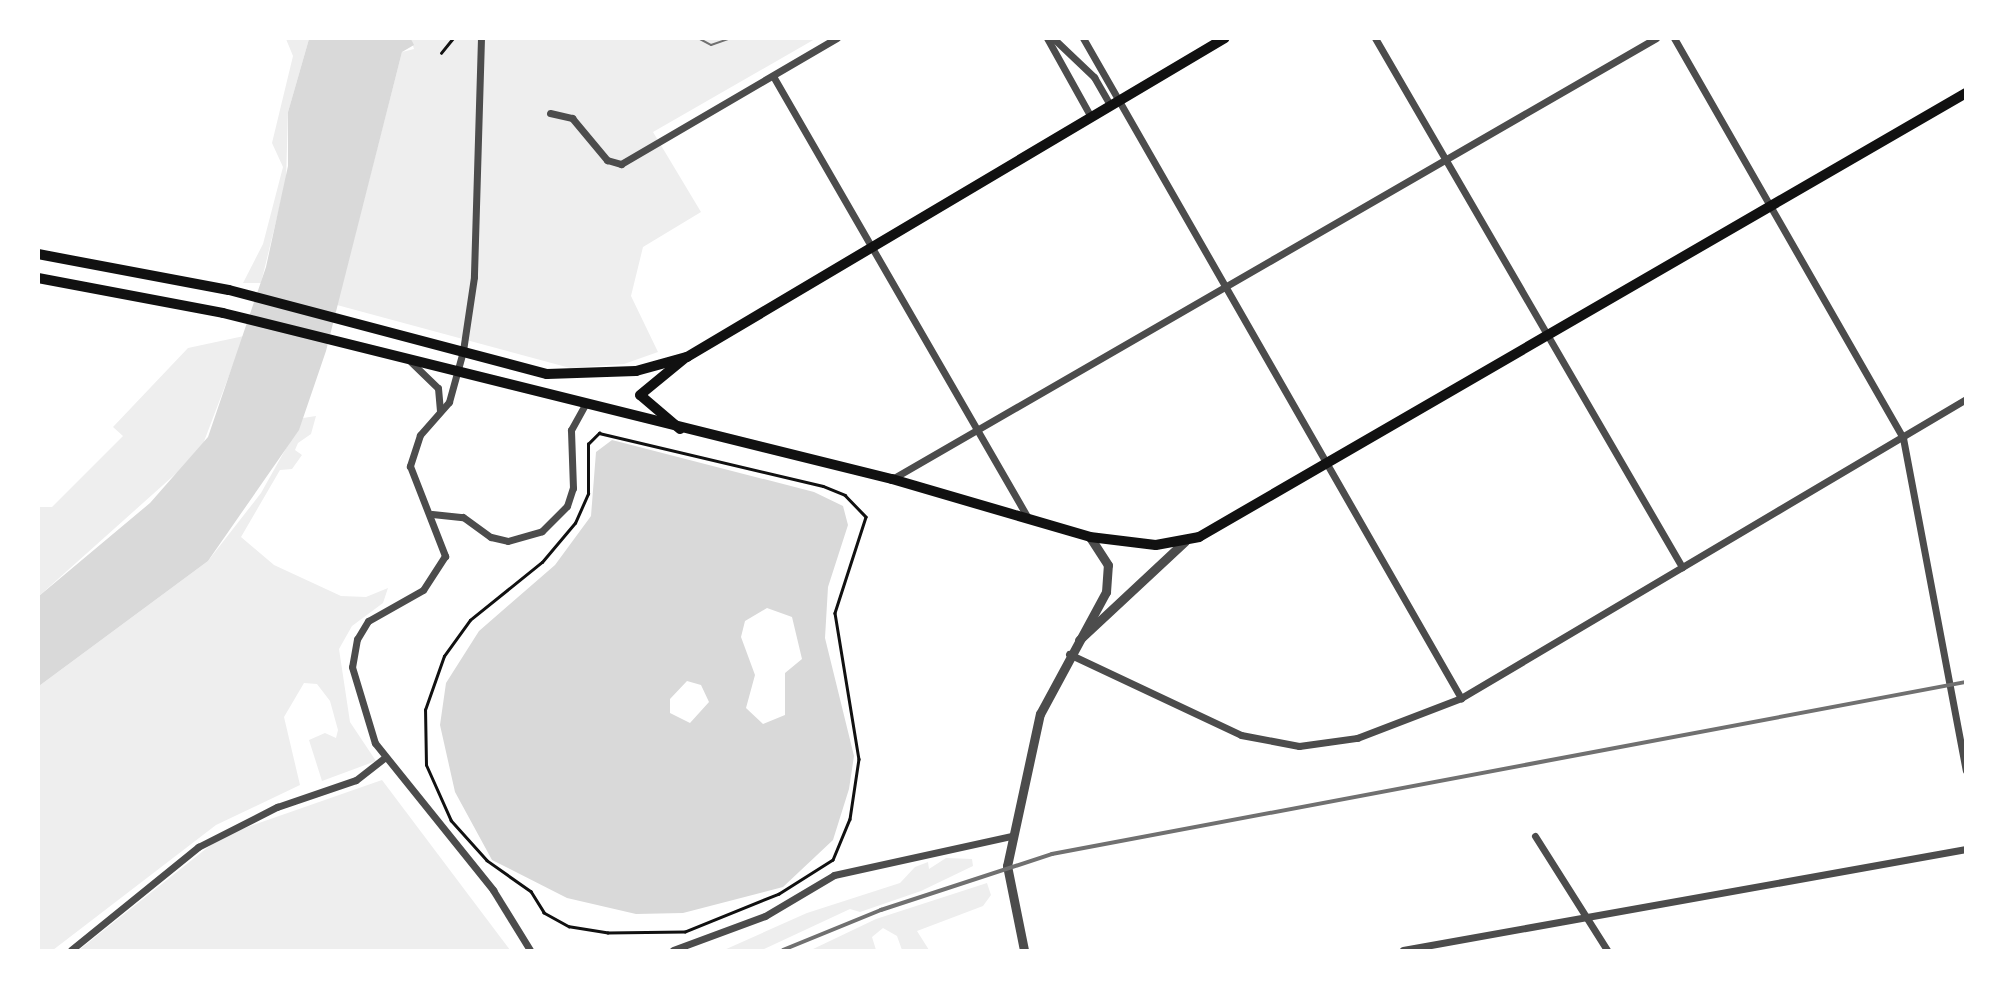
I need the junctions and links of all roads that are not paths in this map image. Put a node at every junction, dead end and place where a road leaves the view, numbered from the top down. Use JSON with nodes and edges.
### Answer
{"nodes":[{"id":1,"x":481,"y":38,"type":"edge"},
{"id":2,"x":837,"y":38,"type":"edge"},
{"id":3,"x":1047,"y":38,"type":"edge"},
{"id":4,"x":1053,"y":38,"type":"edge"},
{"id":5,"x":1083,"y":38,"type":"edge"},
{"id":6,"x":1225,"y":38,"type":"edge"},
{"id":7,"x":1375,"y":38,"type":"edge"},
{"id":8,"x":1656,"y":38,"type":"edge"},
{"id":9,"x":1674,"y":38,"type":"edge"},
{"id":10,"x":773,"y":76,"type":"junction"},
{"id":11,"x":1965,"y":93,"type":"edge"},
{"id":12,"x":1114,"y":103,"type":"junction"},
{"id":13,"x":550,"y":113,"type":"dead end"},
{"id":14,"x":1091,"y":117,"type":"junction"},
{"id":15,"x":1445,"y":159,"type":"junction"},
{"id":16,"x":1770,"y":204,"type":"junction"},
{"id":17,"x":872,"y":245,"type":"junction"},
{"id":18,"x":38,"y":254,"type":"edge"},
{"id":19,"x":38,"y":278,"type":"edge"},
{"id":20,"x":1222,"y":288,"type":"junction"},
{"id":21,"x":1546,"y":333,"type":"junction"},
{"id":22,"x":463,"y":351,"type":"junction"},
{"id":23,"x":687,"y":356,"type":"junction"},
{"id":24,"x":407,"y":359,"type":"junction"},
{"id":25,"x":457,"y":372,"type":"junction"},
{"id":26,"x":1965,"y":400,"type":"edge"},
{"id":27,"x":585,"y":405,"type":"junction"},
{"id":28,"x":440,"y":412,"type":"junction"},
{"id":29,"x":978,"y":428,"type":"junction"},
{"id":30,"x":682,"y":431,"type":"junction"},
{"id":31,"x":1903,"y":438,"type":"junction"},
{"id":32,"x":1322,"y":464,"type":"junction"},
{"id":33,"x":892,"y":479,"type":"junction"},
{"id":34,"x":432,"y":514,"type":"junction"},
{"id":35,"x":1028,"y":518,"type":"junction"},
{"id":36,"x":1090,"y":537,"type":"junction"},
{"id":37,"x":1185,"y":541,"type":"junction"},
{"id":38,"x":1682,"y":567,"type":"junction"},
{"id":39,"x":1078,"y":641,"type":"junction"},
{"id":40,"x":1069,"y":654,"type":"junction"},
{"id":41,"x":1461,"y":698,"type":"junction"},
{"id":42,"x":385,"y":757,"type":"junction"},
{"id":43,"x":1965,"y":771,"type":"edge"},
{"id":44,"x":1012,"y":836,"type":"junction"},
{"id":45,"x":1535,"y":836,"type":"dead end"},
{"id":46,"x":1965,"y":849,"type":"edge"},
{"id":47,"x":1588,"y":918,"type":"junction"},
{"id":48,"x":71,"y":950,"type":"edge"},
{"id":49,"x":530,"y":950,"type":"edge"},
{"id":50,"x":673,"y":950,"type":"edge"},
{"id":51,"x":1024,"y":950,"type":"edge"},
{"id":52,"x":1402,"y":950,"type":"edge"},
{"id":53,"x":1607,"y":950,"type":"edge"}],
"edges":[{"from":1,"to":22,"type":"street"},
{"from":2,"to":10,"type":"street"},
{"from":3,"to":14,"type":"street"},
{"from":4,"to":12,"type":"street"},
{"from":5,"to":12,"type":"street"},
{"from":6,"to":12,"type":"main road"},
{"from":7,"to":15,"type":"street"},
{"from":8,"to":15,"type":"street"},
{"from":9,"to":16,"type":"street"},
{"from":10,"to":13,"type":"street"},
{"from":10,"to":17,"type":"street"},
{"from":11,"to":16,"type":"main road"},
{"from":12,"to":14,"type":"main road"},
{"from":12,"to":20,"type":"street"},
{"from":14,"to":17,"type":"main road"},
{"from":15,"to":20,"type":"street"},
{"from":15,"to":21,"type":"street"},
{"from":16,"to":21,"type":"main road"},
{"from":16,"to":31,"type":"street"},
{"from":17,"to":23,"type":"main road"},
{"from":17,"to":29,"type":"street"},
{"from":18,"to":22,"type":"main road"},
{"from":19,"to":24,"type":"main road"},
{"from":20,"to":29,"type":"street"},
{"from":20,"to":32,"type":"street"},
{"from":21,"to":32,"type":"main road"},
{"from":21,"to":38,"type":"street"},
{"from":22,"to":23,"type":"main road"},
{"from":22,"to":25,"type":"street"},
{"from":23,"to":30,"type":"main road"},
{"from":24,"to":25,"type":"main road"},
{"from":24,"to":28,"type":"street"},
{"from":25,"to":27,"type":"main road"},
{"from":25,"to":28,"type":"street"},
{"from":26,"to":31,"type":"street"},
{"from":27,"to":30,"type":"main road"},
{"from":27,"to":34,"type":"street"},
{"from":28,"to":34,"type":"street"},
{"from":29,"to":33,"type":"street"},
{"from":29,"to":35,"type":"street"},
{"from":30,"to":33,"type":"main road"},
{"from":31,"to":38,"type":"street"},
{"from":31,"to":43,"type":"street"},
{"from":32,"to":37,"type":"main road"},
{"from":32,"to":41,"type":"street"},
{"from":33,"to":35,"type":"main road"},
{"from":34,"to":42,"type":"street"},
{"from":35,"to":36,"type":"main road"},
{"from":36,"to":37,"type":"main road"},
{"from":36,"to":39,"type":"street"},
{"from":37,"to":39,"type":"street"},
{"from":38,"to":41,"type":"street"},
{"from":39,"to":40,"type":"street"},
{"from":40,"to":41,"type":"street"},
{"from":40,"to":44,"type":"street"},
{"from":42,"to":48,"type":"street"},
{"from":42,"to":49,"type":"street"},
{"from":44,"to":50,"type":"street"},
{"from":44,"to":51,"type":"street"},
{"from":45,"to":47,"type":"street"},
{"from":46,"to":47,"type":"street"},
{"from":47,"to":52,"type":"street"},
{"from":47,"to":53,"type":"street"}]}
